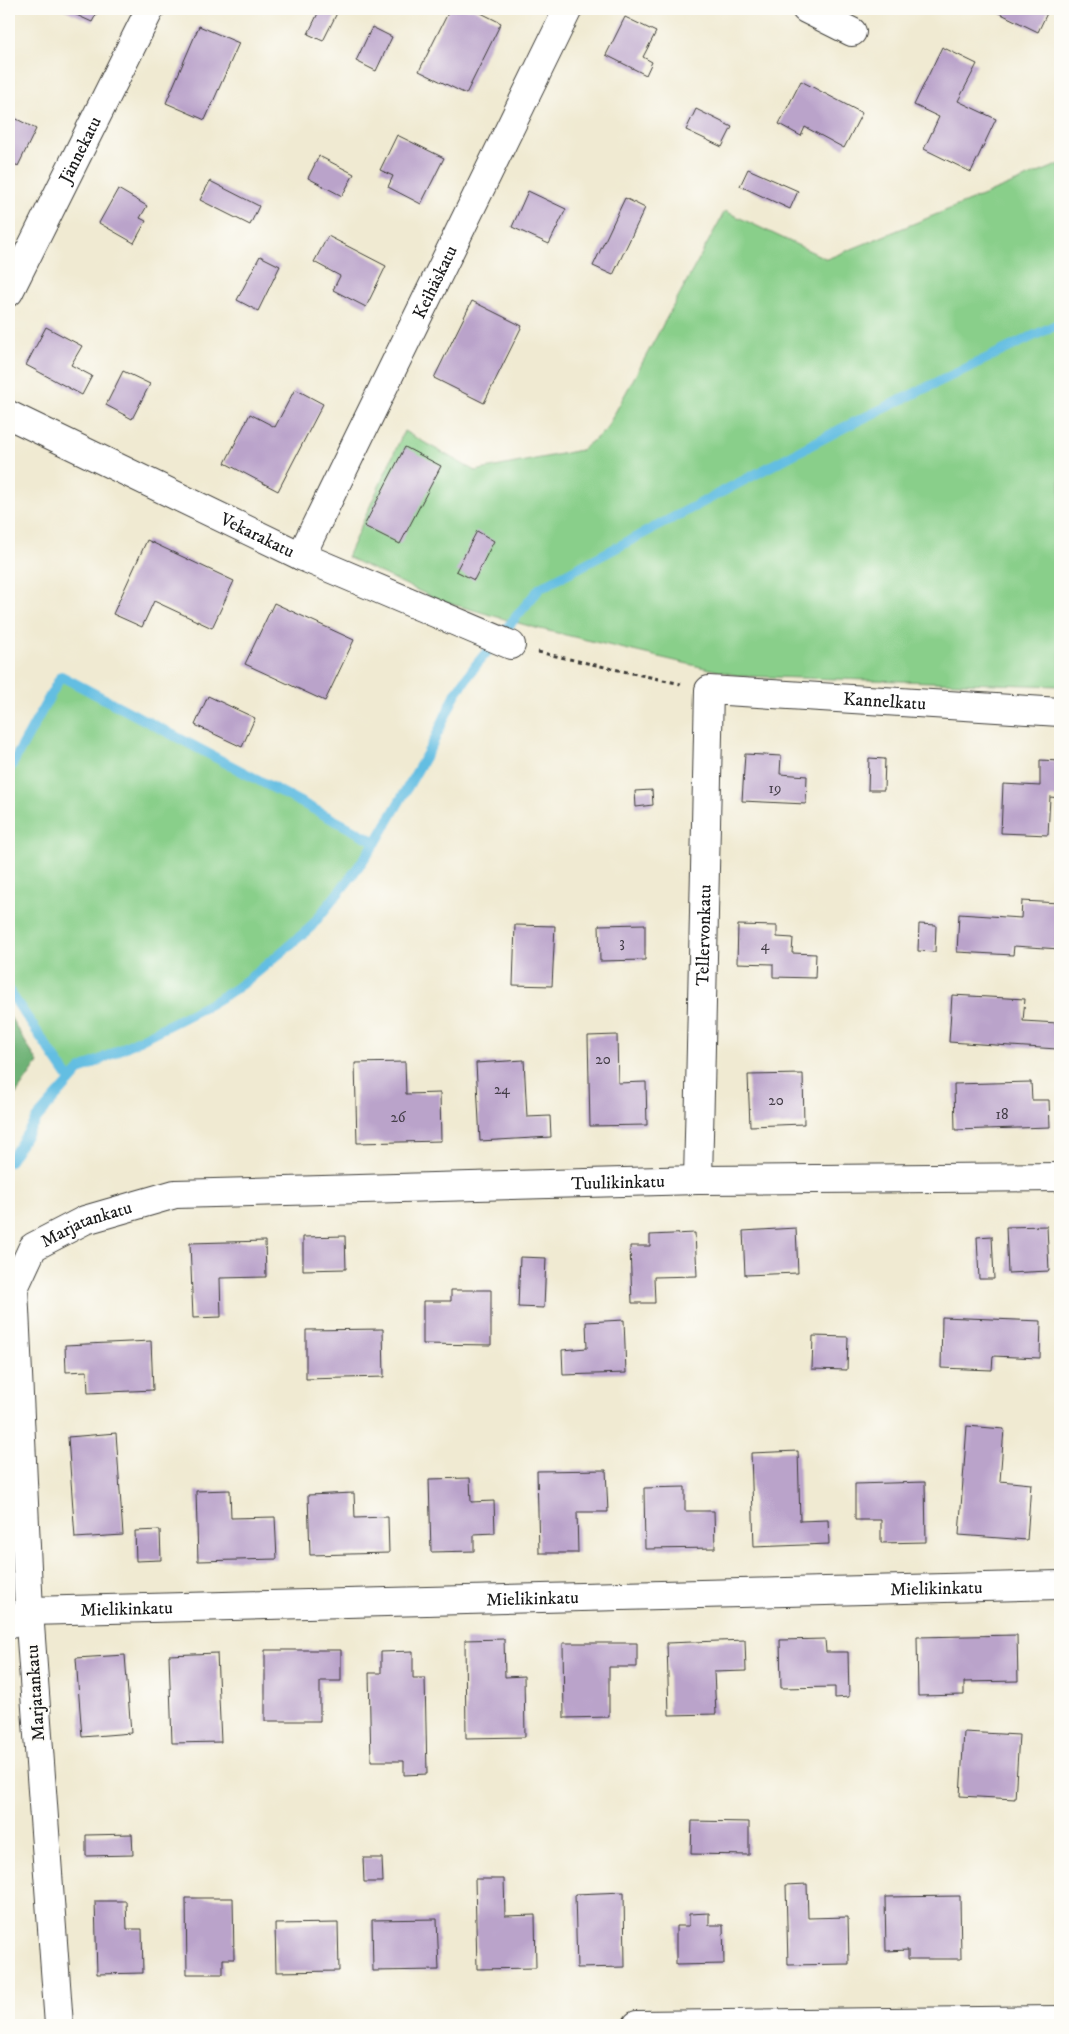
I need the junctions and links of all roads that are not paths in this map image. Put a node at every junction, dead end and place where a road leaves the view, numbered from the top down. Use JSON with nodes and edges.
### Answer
{"nodes":[{"id":1,"x":150,"y":9,"type":"edge"},
{"id":2,"x":568,"y":9,"type":"edge"},
{"id":3,"x":806,"y":9,"type":"edge"},
{"id":4,"x":852,"y":32,"type":"dead end"},
{"id":5,"x":9,"y":292,"type":"edge"},
{"id":6,"x":9,"y":415,"type":"edge"},
{"id":7,"x":301,"y":556,"type":"junction"},
{"id":8,"x":511,"y":645,"type":"road end"},
{"id":9,"x":709,"y":690,"type":"joint"},
{"id":10,"x":1060,"y":712,"type":"edge"},
{"id":11,"x":1060,"y":1177,"type":"edge"},
{"id":12,"x":698,"y":1180,"type":"junction"},
{"id":13,"x":176,"y":1194,"type":"joint"},
{"id":14,"x":1060,"y":1585,"type":"edge"},
{"id":15,"x":19,"y":1618,"type":"edge"},
{"id":16,"x":1060,"y":2020,"type":"edge"},
{"id":17,"x":60,"y":2025,"type":"edge"},
{"id":18,"x":638,"y":2025,"type":"edge"}],
"edges":[{"from":1,"to":5,"type":"street","name":"Jännekatu"},
{"from":2,"to":7,"type":"street","name":"Keihäskatu"},
{"from":3,"to":4,"type":"street"},
{"from":6,"to":7,"type":"street","name":"Vekarakatu"},
{"from":7,"to":8,"type":"street","name":"Vekarakatu"},
{"from":9,"to":10,"type":"street","name":"Kannelkatu"},
{"from":9,"to":12,"type":"street","name":"Tellervonkatu"},
{"from":11,"to":12,"type":"street","name":"Tuulikinkatu"},
{"from":12,"to":13,"type":"street","name":"Tuulikinkatu"},
{"from":13,"to":15,"type":"street","name":"Marjatankatu"},
{"from":14,"to":15,"type":"street","name":"Mielikinkatu"},
{"from":15,"to":17,"type":"street","name":"Marjatankatu"},
{"from":16,"to":18,"type":"street"}]}
